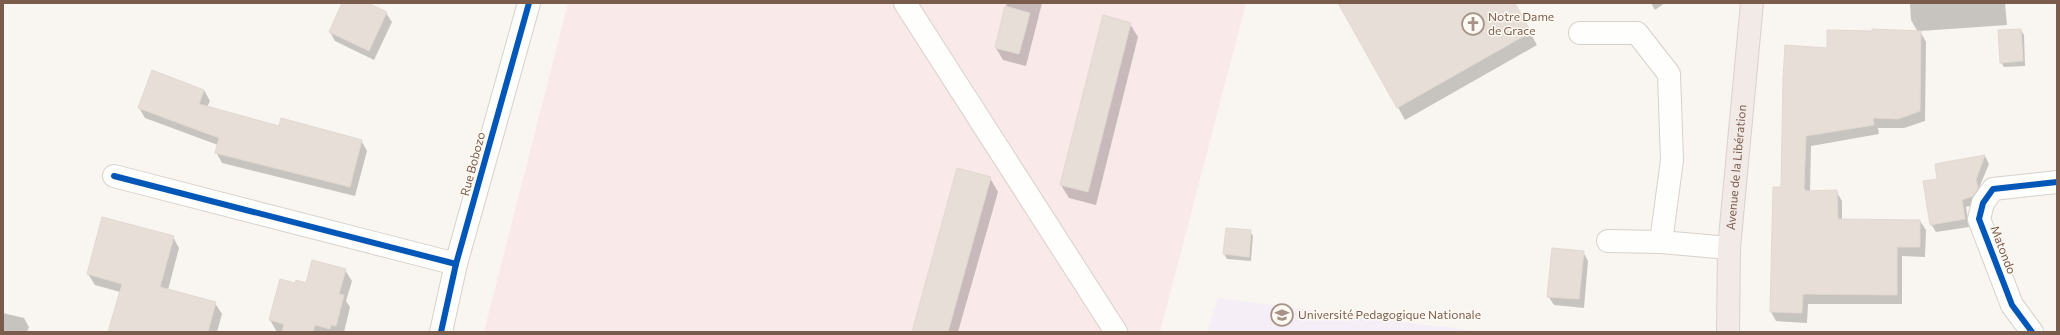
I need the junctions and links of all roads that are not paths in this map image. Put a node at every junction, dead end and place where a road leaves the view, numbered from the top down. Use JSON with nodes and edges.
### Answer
{"nodes":[{"id":1,"x":529,"y":3,"type":"edge"},
{"id":2,"x":906,"y":3,"type":"edge"},
{"id":3,"x":1752,"y":3,"type":"edge"},
{"id":4,"x":1580,"y":33,"type":"dead end"},
{"id":5,"x":114,"y":176,"type":"dead end"},
{"id":6,"x":2057,"y":182,"type":"edge"},
{"id":7,"x":1608,"y":240,"type":"dead end"},
{"id":8,"x":1661,"y":242,"type":"junction"},
{"id":9,"x":1729,"y":248,"type":"junction"},
{"id":10,"x":456,"y":264,"type":"junction"},
{"id":11,"x":441,"y":332,"type":"edge"},
{"id":12,"x":1116,"y":332,"type":"edge"},
{"id":13,"x":1728,"y":332,"type":"edge"},
{"id":14,"x":2032,"y":332,"type":"edge"}],
"edges":[{"from":1,"to":10,"type":"street","name":"Rue Bobozo"},
{"from":2,"to":12,"type":"street"},
{"from":3,"to":9,"type":"highway","name":"Avenue de la Libération"},
{"from":4,"to":8,"type":"street"},
{"from":5,"to":10,"type":"street"},
{"from":6,"to":14,"type":"street","name":"Matondo"},
{"from":7,"to":8,"type":"street"},
{"from":8,"to":9,"type":"street"},
{"from":9,"to":13,"type":"highway","name":"Avenue de la Libération"},
{"from":10,"to":11,"type":"street","name":"Rue Bobozo"}]}
